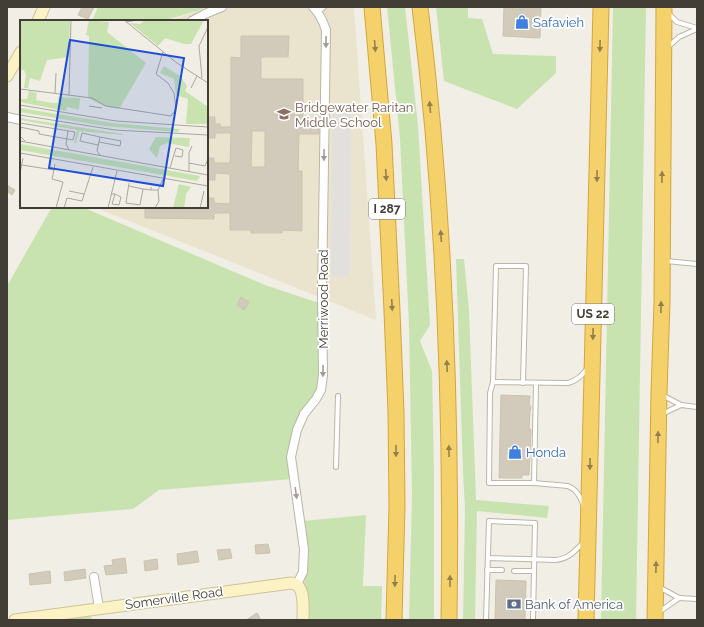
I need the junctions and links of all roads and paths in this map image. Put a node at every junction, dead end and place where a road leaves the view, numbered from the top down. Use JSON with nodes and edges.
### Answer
{"nodes":[{"id":1,"x":44,"y":7,"type":"edge"},
{"id":2,"x":222,"y":7,"type":"edge"},
{"id":3,"x":372,"y":7,"type":"edge"},
{"id":4,"x":420,"y":7,"type":"edge"},
{"id":5,"x":601,"y":7,"type":"edge"},
{"id":6,"x":664,"y":8,"type":"edge"},
{"id":7,"x":318,"y":9,"type":"edge"},
{"id":8,"x":38,"y":20,"type":"edge"},
{"id":9,"x":194,"y":20,"type":"edge"},
{"id":10,"x":697,"y":28,"type":"edge"},
{"id":11,"x":664,"y":51,"type":"junction"},
{"id":12,"x":20,"y":54,"type":"edge"},
{"id":13,"x":7,"y":76,"type":"edge"},
{"id":14,"x":7,"y":118,"type":"edge"},
{"id":15,"x":20,"y":120,"type":"edge"},
{"id":16,"x":662,"y":260,"type":"junction"},
{"id":17,"x":697,"y":264,"type":"edge"},
{"id":18,"x":592,"y":363,"type":"junction"},
{"id":19,"x":493,"y":382,"type":"junction"},
{"id":20,"x":523,"y":383,"type":"junction"},
{"id":21,"x":536,"y":383,"type":"junction"},
{"id":22,"x":659,"y":393,"type":"junction"},
{"id":23,"x":338,"y":396,"type":"dead end"},
{"id":24,"x":682,"y":405,"type":"junction"},
{"id":25,"x":697,"y":407,"type":"edge"},
{"id":26,"x":658,"y":416,"type":"junction"},
{"id":27,"x":336,"y":467,"type":"dead end"},
{"id":28,"x":534,"y":483,"type":"junction"},
{"id":29,"x":588,"y":520,"type":"junction"},
{"id":30,"x":588,"y":537,"type":"junction"},
{"id":31,"x":488,"y":558,"type":"junction"},
{"id":32,"x":534,"y":560,"type":"junction"},
{"id":33,"x":487,"y":570,"type":"junction"},
{"id":34,"x":502,"y":570,"type":"dead end"},
{"id":35,"x":514,"y":571,"type":"dead end"},
{"id":36,"x":534,"y":571,"type":"junction"},
{"id":37,"x":94,"y":577,"type":"dead end"},
{"id":38,"x":297,"y":584,"type":"junction"},
{"id":39,"x":656,"y":585,"type":"junction"},
{"id":40,"x":679,"y":598,"type":"junction"},
{"id":41,"x":697,"y":599,"type":"edge"},
{"id":42,"x":99,"y":608,"type":"junction"},
{"id":43,"x":655,"y":617,"type":"edge"},
{"id":44,"x":15,"y":620,"type":"edge"},
{"id":45,"x":303,"y":620,"type":"edge"},
{"id":46,"x":394,"y":620,"type":"edge"},
{"id":47,"x":449,"y":620,"type":"edge"},
{"id":48,"x":486,"y":620,"type":"edge"},
{"id":49,"x":533,"y":620,"type":"edge"},
{"id":50,"x":586,"y":620,"type":"edge"}],
"edges":[{"from":1,"to":8,"type":"street"},
{"from":2,"to":9,"type":"street"},
{"from":3,"to":46,"type":"highway","number":"I 287","one_way":true},
{"from":47,"to":4,"type":"highway","one_way":true},
{"from":5,"to":18,"type":"highway","number":"US 22","one_way":true},
{"from":6,"to":10,"type":"lane"},
{"from":6,"to":11,"type":"highway"},
{"from":7,"to":38,"type":"street","name":"Merriwood Road","one_way":true},
{"from":10,"to":11,"type":"lane"},
{"from":16,"to":11,"type":"highway","one_way":true},
{"from":12,"to":13,"type":"street"},
{"from":14,"to":15,"type":"street"},
{"from":16,"to":17,"type":"lane"},
{"from":22,"to":16,"type":"highway","one_way":true},
{"from":18,"to":21,"type":"lane"},
{"from":18,"to":29,"type":"highway","number":"US 22","one_way":true},
{"from":19,"to":20,"type":"lane"},
{"from":19,"to":20,"type":"lane"},
{"from":19,"to":28,"type":"lane"},
{"from":20,"to":21,"type":"lane"},
{"from":21,"to":28,"type":"lane"},
{"from":22,"to":24,"type":"lane"},
{"from":22,"to":26,"type":"highway"},
{"from":23,"to":27,"type":"lane"},
{"from":24,"to":25,"type":"lane"},
{"from":24,"to":26,"type":"lane"},
{"from":39,"to":26,"type":"highway","one_way":true},
{"from":28,"to":29,"type":"lane"},
{"from":29,"to":30,"type":"highway","number":"US 22"},
{"from":30,"to":32,"type":"lane"},
{"from":30,"to":50,"type":"highway","number":"US 22"},
{"from":31,"to":32,"type":"lane"},
{"from":31,"to":32,"type":"lane"},
{"from":31,"to":33,"type":"lane"},
{"from":32,"to":36,"type":"lane"},
{"from":33,"to":34,"type":"lane"},
{"from":33,"to":48,"type":"lane"},
{"from":35,"to":36,"type":"lane"},
{"from":36,"to":49,"type":"lane"},
{"from":37,"to":42,"type":"street"},
{"from":38,"to":42,"type":"street","name":"Somerville Road"},
{"from":38,"to":45,"type":"street"},
{"from":39,"to":40,"type":"lane"},
{"from":39,"to":43,"type":"highway"},
{"from":40,"to":41,"type":"lane"},
{"from":40,"to":43,"type":"lane"},
{"from":42,"to":44,"type":"street","name":"Somerville Road"}]}
